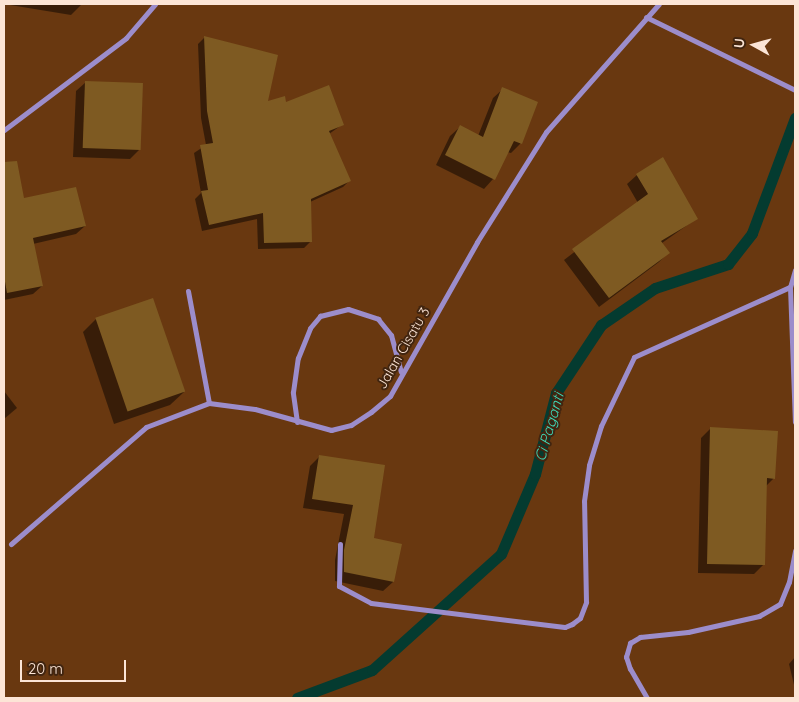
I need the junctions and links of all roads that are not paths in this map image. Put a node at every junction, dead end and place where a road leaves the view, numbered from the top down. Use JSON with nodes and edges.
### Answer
{"nodes":[{"id":1,"x":155,"y":4,"type":"edge"},
{"id":2,"x":659,"y":4,"type":"edge"},
{"id":3,"x":646,"y":17,"type":"junction"},
{"id":4,"x":795,"y":90,"type":"edge"},
{"id":5,"x":4,"y":130,"type":"edge"},
{"id":6,"x":795,"y":270,"type":"edge"},
{"id":7,"x":790,"y":287,"type":"junction"},
{"id":8,"x":188,"y":291,"type":"dead end"},
{"id":9,"x":401,"y":372,"type":"junction"},
{"id":10,"x":209,"y":403,"type":"junction"},
{"id":11,"x":297,"y":422,"type":"junction"},
{"id":12,"x":795,"y":422,"type":"edge"},
{"id":13,"x":11,"y":544,"type":"dead end"},
{"id":14,"x":340,"y":544,"type":"dead end"},
{"id":15,"x":795,"y":551,"type":"edge"},
{"id":16,"x":647,"y":698,"type":"edge"}],
"edges":[{"from":1,"to":5,"type":"street"},
{"from":2,"to":3,"type":"street","name":"Jalan Cisatu 3"},
{"from":3,"to":4,"type":"street"},
{"from":3,"to":9,"type":"street","name":"Jalan Cisatu 3"},
{"from":6,"to":7,"type":"street"},
{"from":7,"to":12,"type":"street"},
{"from":7,"to":14,"type":"street"},
{"from":8,"to":10,"type":"street"},
{"from":9,"to":11,"type":"street","name":"Jalan Cisatu 3"},
{"from":9,"to":11,"type":"street"},
{"from":10,"to":11,"type":"street","name":"Jalan Cisatu 3"},
{"from":10,"to":13,"type":"street","name":"Jalan Cisatu 3"},
{"from":15,"to":16,"type":"street"}]}
